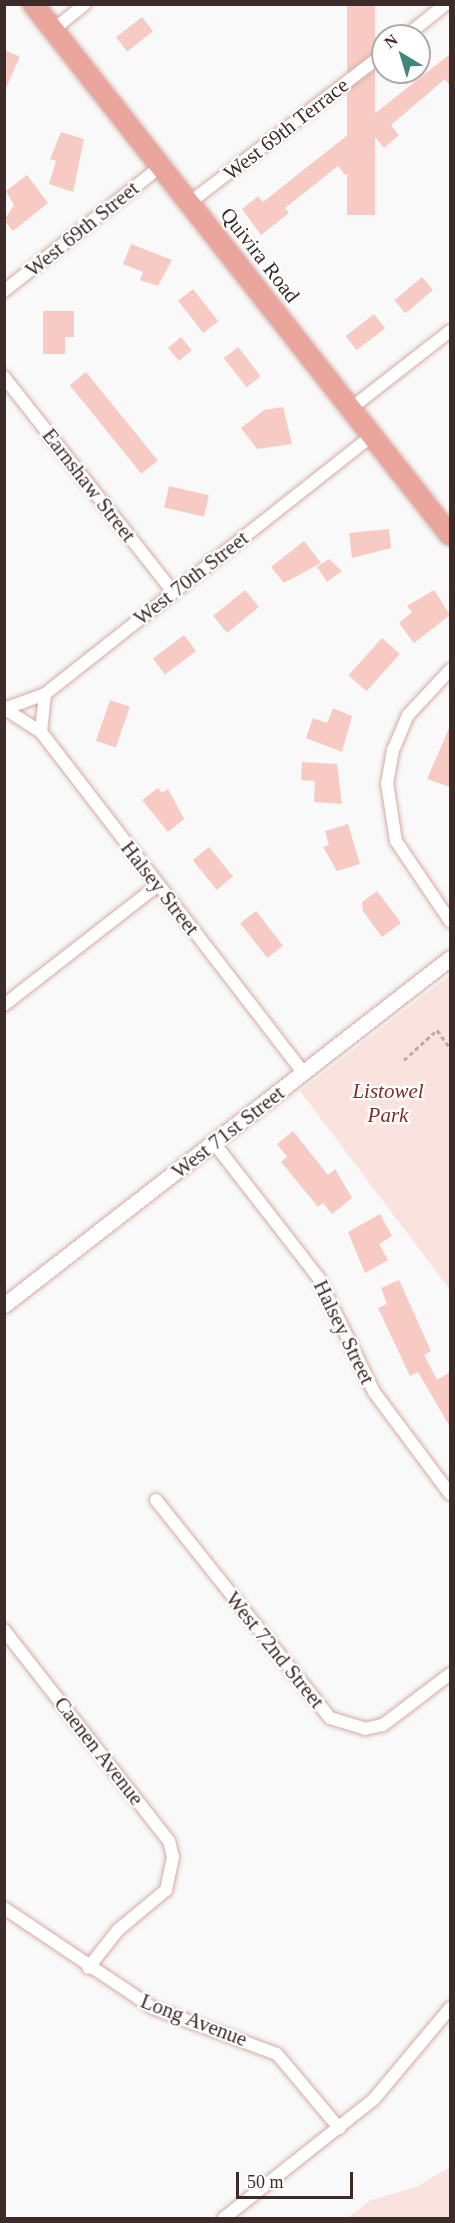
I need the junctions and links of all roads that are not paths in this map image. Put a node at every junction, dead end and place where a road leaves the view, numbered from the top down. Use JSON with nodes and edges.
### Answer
{"nodes":[{"id":1,"x":33,"y":4,"type":"edge"},
{"id":2,"x":85,"y":4,"type":"edge"},
{"id":3,"x":446,"y":4,"type":"edge"},
{"id":4,"x":421,"y":24,"type":"edge"},
{"id":5,"x":53,"y":30,"type":"junction"},
{"id":6,"x":371,"y":63,"type":"edge"},
{"id":7,"x":160,"y":166,"type":"junction"},
{"id":8,"x":189,"y":203,"type":"junction"},
{"id":9,"x":4,"y":291,"type":"edge"},
{"id":10,"x":450,"y":331,"type":"edge"},
{"id":11,"x":4,"y":377,"type":"edge"},
{"id":12,"x":350,"y":409,"type":"junction"},
{"id":13,"x":372,"y":436,"type":"junction"},
{"id":14,"x":450,"y":535,"type":"edge"},
{"id":15,"x":174,"y":592,"type":"junction"},
{"id":16,"x":450,"y":670,"type":"edge"},
{"id":17,"x":45,"y":694,"type":"junction"},
{"id":18,"x":5,"y":709,"type":"edge"},
{"id":19,"x":41,"y":732,"type":"junction"},
{"id":20,"x":157,"y":886,"type":"junction"},
{"id":21,"x":450,"y":921,"type":"edge"},
{"id":22,"x":450,"y":958,"type":"edge"},
{"id":23,"x":4,"y":1005,"type":"edge"},
{"id":24,"x":304,"y":1073,"type":"junction"},
{"id":25,"x":214,"y":1143,"type":"junction"},
{"id":26,"x":4,"y":1305,"type":"edge"},
{"id":27,"x":450,"y":1494,"type":"edge"},
{"id":28,"x":156,"y":1500,"type":"dead end"},
{"id":29,"x":4,"y":1630,"type":"edge"},
{"id":30,"x":450,"y":1674,"type":"edge"},
{"id":31,"x":4,"y":1908,"type":"edge"},
{"id":32,"x":88,"y":1968,"type":"junction"},
{"id":33,"x":450,"y":2008,"type":"edge"},
{"id":34,"x":339,"y":2128,"type":"junction"},
{"id":35,"x":224,"y":2218,"type":"edge"}],
"edges":[{"from":1,"to":5,"type":"main road","name":"Quivira Road"},
{"from":2,"to":5,"type":"street"},
{"from":3,"to":4,"type":"street"},
{"from":5,"to":7,"type":"main road","name":"Quivira Road"},
{"from":6,"to":8,"type":"street","name":"West 69th Terrace"},
{"from":7,"to":8,"type":"main road","name":"Quivira Road"},
{"from":7,"to":9,"type":"street","name":"West 69th Street"},
{"from":8,"to":12,"type":"main road","name":"Quivira Road"},
{"from":10,"to":12,"type":"street"},
{"from":11,"to":15,"type":"street","name":"Earnshaw Street"},
{"from":12,"to":13,"type":"main road","name":"Quivira Road"},
{"from":13,"to":14,"type":"main road","name":"Quivira Road"},
{"from":13,"to":15,"type":"street","name":"West 70th Street"},
{"from":15,"to":17,"type":"street","name":"West 70th Street"},
{"from":16,"to":21,"type":"street"},
{"from":17,"to":18,"type":"street","name":"West 70th Street"},
{"from":17,"to":19,"type":"street"},
{"from":18,"to":19,"type":"street","name":"West 70th Street"},
{"from":19,"to":20,"type":"street","name":"Halsey Street"},
{"from":20,"to":23,"type":"street"},
{"from":20,"to":24,"type":"street","name":"Halsey Street"},
{"from":22,"to":24,"type":"street","name":"West 71st Street"},
{"from":24,"to":25,"type":"street","name":"West 71st Street"},
{"from":25,"to":26,"type":"street","name":"West 71st Street"},
{"from":25,"to":27,"type":"street","name":"Halsey Street"},
{"from":28,"to":30,"type":"street","name":"West 72nd Street"},
{"from":29,"to":32,"type":"street","name":"Caenen Avenue"},
{"from":31,"to":32,"type":"street","name":"Long Avenue"},
{"from":32,"to":34,"type":"street","name":"Long Avenue"},
{"from":33,"to":34,"type":"street"},
{"from":34,"to":35,"type":"street"}]}
